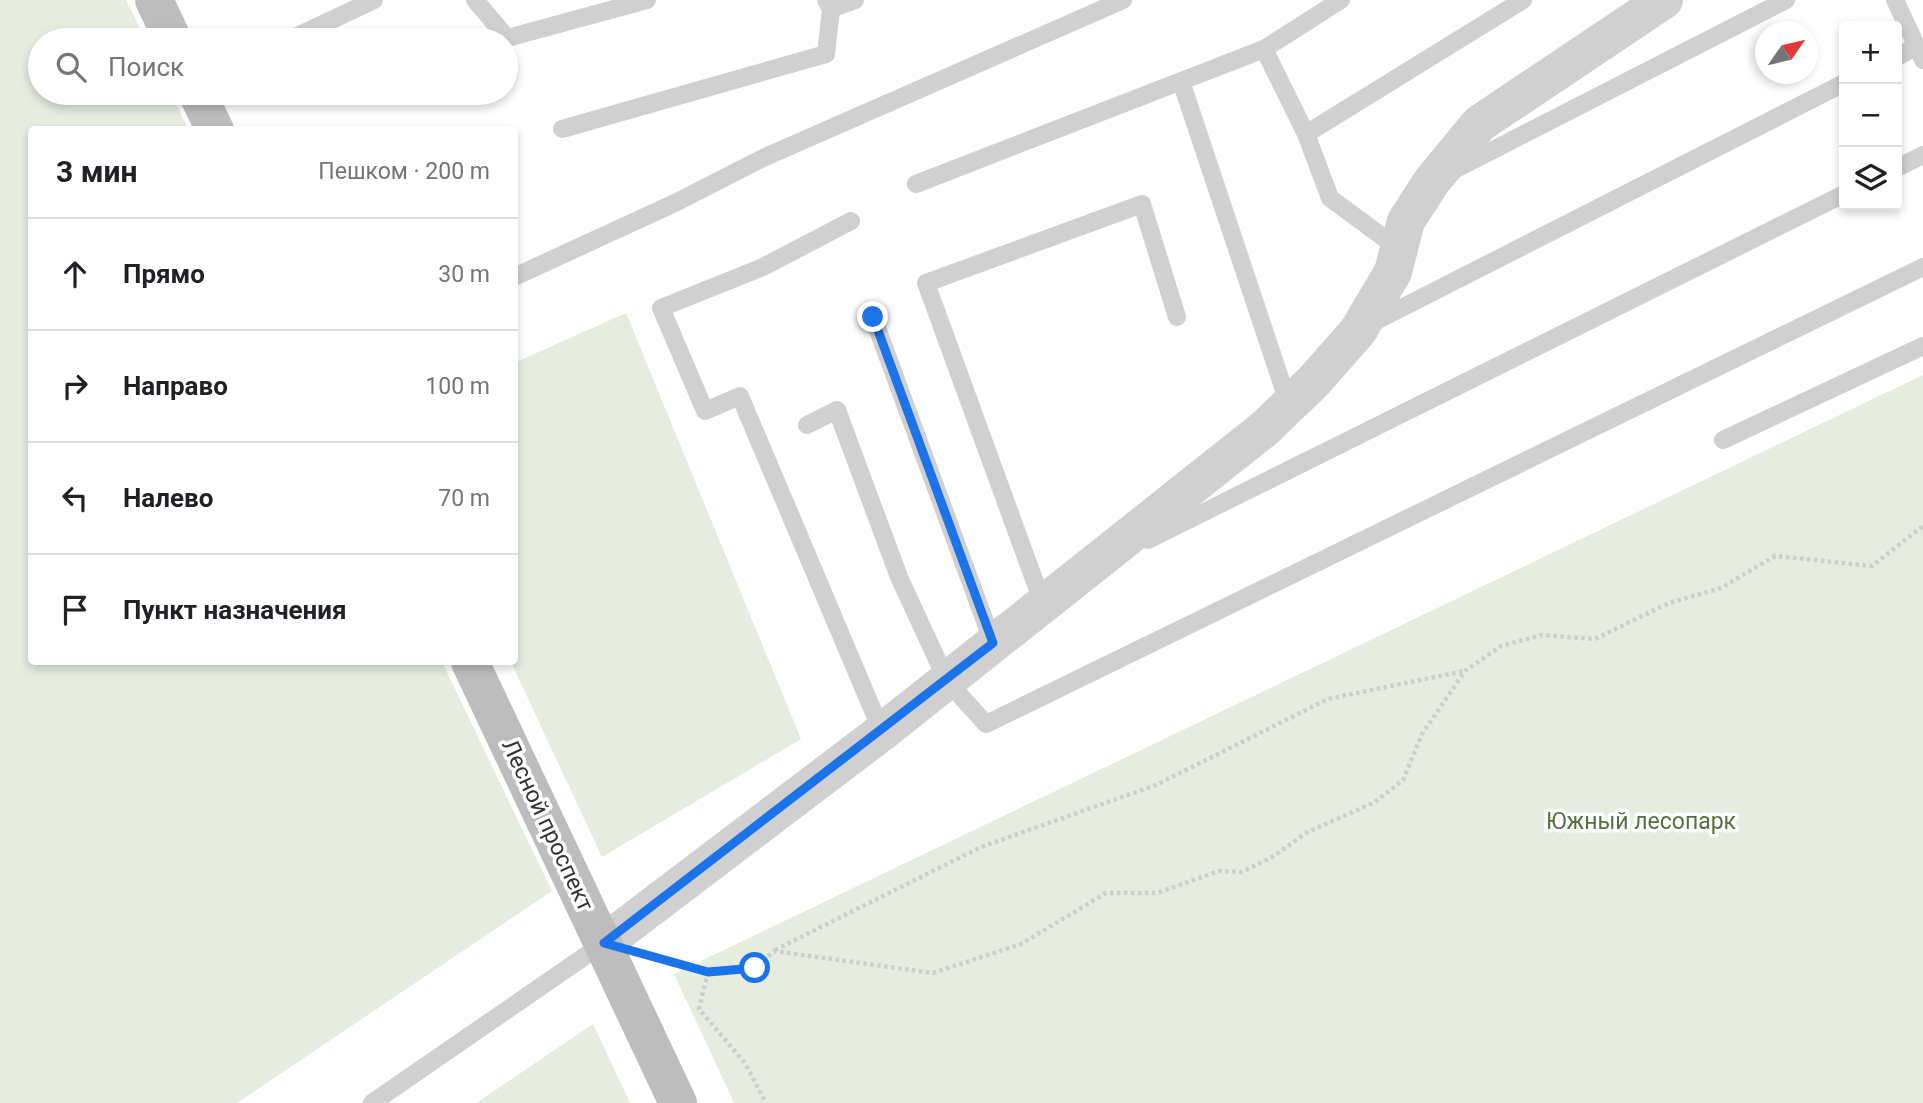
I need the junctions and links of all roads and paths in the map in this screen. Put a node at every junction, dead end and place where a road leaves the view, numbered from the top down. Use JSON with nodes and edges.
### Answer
{"nodes":[{"id":1,"x":154,"y":0,"type":"edge"},
{"id":2,"x":374,"y":0,"type":"edge"},
{"id":3,"x":475,"y":0,"type":"edge"},
{"id":4,"x":647,"y":0,"type":"edge"},
{"id":5,"x":855,"y":0,"type":"edge"},
{"id":6,"x":1123,"y":0,"type":"edge"},
{"id":7,"x":1341,"y":0,"type":"edge"},
{"id":8,"x":1523,"y":0,"type":"edge"},
{"id":9,"x":1664,"y":0,"type":"edge"},
{"id":10,"x":1786,"y":0,"type":"edge"},
{"id":11,"x":1895,"y":0,"type":"edge"},
{"id":12,"x":828,"y":5,"type":"edge"},
{"id":13,"x":167,"y":28,"type":"edge"},
{"id":14,"x":314,"y":28,"type":"edge"},
{"id":15,"x":499,"y":28,"type":"edge"},
{"id":16,"x":518,"y":35,"type":"edge"},
{"id":17,"x":1264,"y":49,"type":"junction"},
{"id":18,"x":1920,"y":53,"type":"edge"},
{"id":19,"x":1902,"y":56,"type":"edge"},
{"id":20,"x":1181,"y":81,"type":"junction"},
{"id":21,"x":1842,"y":84,"type":"edge"},
{"id":22,"x":203,"y":105,"type":"edge"},
{"id":23,"x":213,"y":126,"type":"edge"},
{"id":24,"x":562,"y":130,"type":"dead end"},
{"id":25,"x":1306,"y":134,"type":"junction"},
{"id":26,"x":1923,"y":155,"type":"edge"},
{"id":27,"x":1902,"y":166,"type":"edge"},
{"id":28,"x":1432,"y":181,"type":"junction"},
{"id":29,"x":916,"y":184,"type":"dead end"},
{"id":30,"x":1839,"y":196,"type":"edge"},
{"id":31,"x":851,"y":220,"type":"dead end"},
{"id":32,"x":1399,"y":249,"type":"junction"},
{"id":33,"x":1923,"y":267,"type":"edge"},
{"id":34,"x":518,"y":275,"type":"edge"},
{"id":35,"x":873,"y":317,"type":"dead end"},
{"id":36,"x":1177,"y":317,"type":"dead end"},
{"id":37,"x":1358,"y":331,"type":"junction"},
{"id":38,"x":1923,"y":346,"type":"edge"},
{"id":39,"x":1289,"y":405,"type":"junction"},
{"id":40,"x":807,"y":425,"type":"dead end"},
{"id":41,"x":1723,"y":440,"type":"dead end"},
{"id":42,"x":1923,"y":526,"type":"edge"},
{"id":43,"x":1084,"y":572,"type":"junction"},
{"id":44,"x":1043,"y":604,"type":"junction"},
{"id":45,"x":993,"y":643,"type":"junction"},
{"id":46,"x":471,"y":665,"type":"edge"},
{"id":47,"x":1465,"y":670,"type":"junction"},
{"id":48,"x":947,"y":681,"type":"junction"},
{"id":49,"x":882,"y":732,"type":"junction"},
{"id":50,"x":604,"y":943,"type":"junction"},
{"id":51,"x":774,"y":951,"type":"junction"},
{"id":52,"x":708,"y":972,"type":"junction"},
{"id":53,"x":372,"y":1103,"type":"edge"},
{"id":54,"x":678,"y":1103,"type":"edge"},
{"id":55,"x":766,"y":1103,"type":"edge"}],
"edges":[{"from":1,"to":13,"type":"main road"},
{"from":2,"to":14,"type":"lane"},
{"from":3,"to":15,"type":"lane"},
{"from":4,"to":16,"type":"lane"},
{"from":5,"to":12,"type":"lane"},
{"from":6,"to":34,"type":"lane"},
{"from":7,"to":17,"type":"lane"},
{"from":8,"to":25,"type":"lane"},
{"from":9,"to":28,"type":"street"},
{"from":10,"to":28,"type":"lane"},
{"from":11,"to":18,"type":"lane"},
{"from":12,"to":24,"type":"lane"},
{"from":17,"to":20,"type":"lane"},
{"from":17,"to":25,"type":"lane"},
{"from":18,"to":19,"type":"lane"},
{"from":20,"to":29,"type":"lane"},
{"from":20,"to":39,"type":"lane"},
{"from":21,"to":37,"type":"lane"},
{"from":22,"to":23,"type":"main road"},
{"from":25,"to":32,"type":"lane"},
{"from":26,"to":27,"type":"lane"},
{"from":28,"to":32,"type":"street"},
{"from":30,"to":43,"type":"lane"},
{"from":31,"to":49,"type":"lane"},
{"from":32,"to":37,"type":"street"},
{"from":33,"to":48,"type":"lane"},
{"from":35,"to":45,"type":"lane"},
{"from":36,"to":44,"type":"lane"},
{"from":37,"to":39,"type":"street"},
{"from":38,"to":41,"type":"lane"},
{"from":39,"to":43,"type":"street"},
{"from":40,"to":48,"type":"lane"},
{"from":42,"to":47,"type":"path"},
{"from":43,"to":44,"type":"street"},
{"from":44,"to":45,"type":"street"},
{"from":45,"to":48,"type":"street"},
{"from":46,"to":50,"type":"main road","name":"Лесной проспект"},
{"from":47,"to":51,"type":"path"},
{"from":47,"to":51,"type":"path"},
{"from":48,"to":49,"type":"street"},
{"from":49,"to":50,"type":"street"},
{"from":50,"to":52,"type":"path"},
{"from":50,"to":53,"type":"lane"},
{"from":50,"to":54,"type":"main road","name":"Лесной проспект"},
{"from":51,"to":52,"type":"path"},
{"from":52,"to":55,"type":"path"}]}
